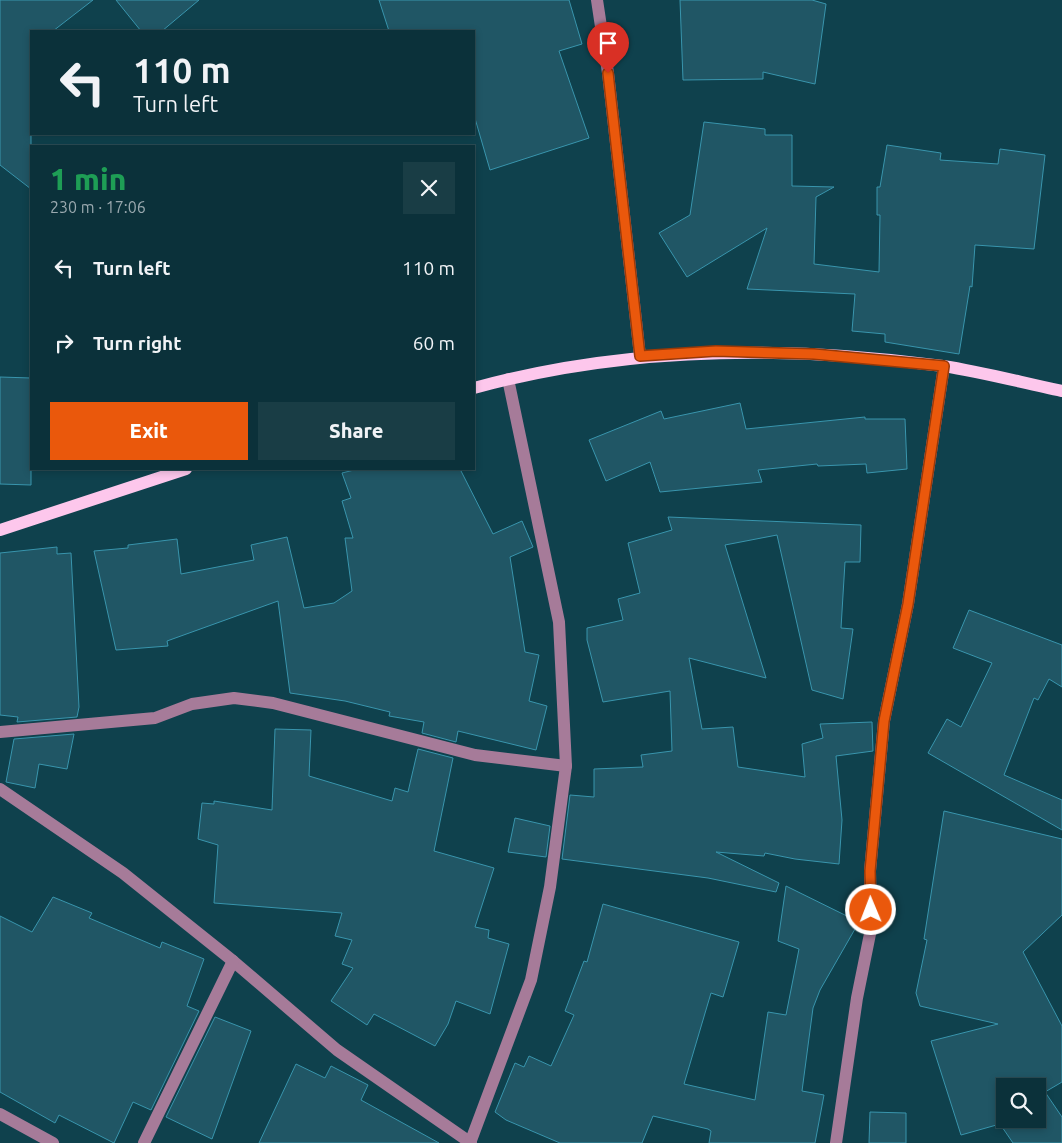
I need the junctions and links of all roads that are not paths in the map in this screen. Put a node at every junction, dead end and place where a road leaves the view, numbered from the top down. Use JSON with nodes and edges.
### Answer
{"nodes":[{"id":1,"x":597,"y":0,"type":"edge"},
{"id":2,"x":640,"y":356,"type":"junction"},
{"id":3,"x":944,"y":366,"type":"junction"},
{"id":4,"x":508,"y":379,"type":"junction"},
{"id":5,"x":475,"y":388,"type":"edge"},
{"id":6,"x":1062,"y":391,"type":"edge"},
{"id":7,"x":183,"y":470,"type":"edge"},
{"id":8,"x":0,"y":530,"type":"edge"},
{"id":9,"x":0,"y":732,"type":"edge"},
{"id":10,"x":566,"y":766,"type":"junction"},
{"id":11,"x":0,"y":789,"type":"edge"},
{"id":12,"x":233,"y":961,"type":"junction"},
{"id":13,"x":0,"y":1114,"type":"edge"},
{"id":14,"x":53,"y":1143,"type":"edge"},
{"id":15,"x":144,"y":1143,"type":"edge"},
{"id":16,"x":470,"y":1143,"type":"edge"},
{"id":17,"x":836,"y":1143,"type":"edge"}],
"edges":[{"from":1,"to":2,"type":"street"},
{"from":2,"to":3,"type":"main road"},
{"from":2,"to":4,"type":"main road"},
{"from":3,"to":6,"type":"main road"},
{"from":3,"to":17,"type":"street"},
{"from":4,"to":5,"type":"main road"},
{"from":4,"to":10,"type":"street"},
{"from":7,"to":8,"type":"main road"},
{"from":9,"to":10,"type":"street"},
{"from":10,"to":16,"type":"street"},
{"from":11,"to":12,"type":"street"},
{"from":12,"to":15,"type":"street"},
{"from":12,"to":16,"type":"street"},
{"from":13,"to":14,"type":"street"}]}
